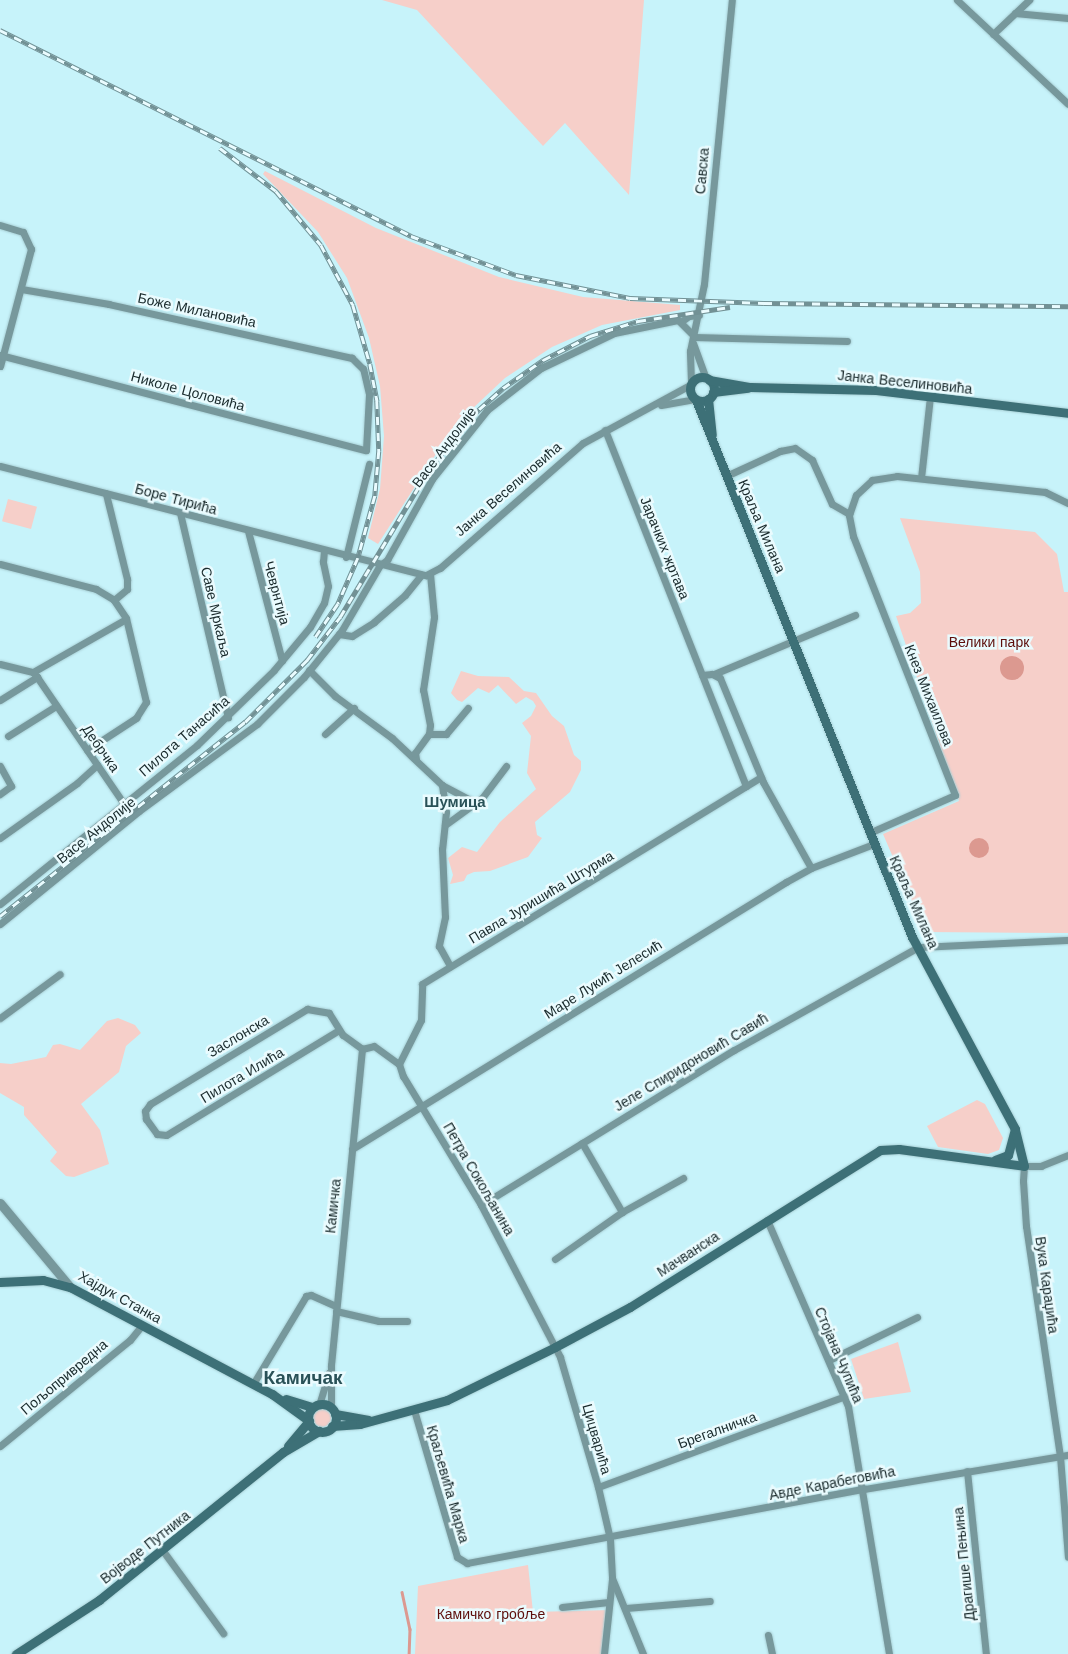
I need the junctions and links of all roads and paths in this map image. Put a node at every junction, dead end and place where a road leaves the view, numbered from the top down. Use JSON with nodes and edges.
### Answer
{"nodes":[{"id":1,"x":732,"y":0,"type":"edge"},
{"id":2,"x":958,"y":0,"type":"edge"},
{"id":3,"x":1016,"y":0,"type":"edge"},
{"id":4,"x":1026,"y":3,"type":"edge"},
{"id":5,"x":1015,"y":13,"type":"junction"},
{"id":6,"x":1068,"y":18,"type":"edge"},
{"id":7,"x":993,"y":34,"type":"junction"},
{"id":8,"x":1068,"y":104,"type":"edge"},
{"id":9,"x":0,"y":225,"type":"edge"},
{"id":10,"x":21,"y":289,"type":"junction"},
{"id":11,"x":698,"y":315,"type":"junction"},
{"id":12,"x":682,"y":321,"type":"junction"},
{"id":13,"x":694,"y":339,"type":"junction"},
{"id":14,"x":847,"y":342,"type":"dead end"},
{"id":15,"x":1,"y":356,"type":"edge"},
{"id":16,"x":0,"y":366,"type":"edge"},
{"id":17,"x":708,"y":379,"type":"junction"},
{"id":18,"x":691,"y":384,"type":"junction"},
{"id":19,"x":750,"y":387,"type":"junction"},
{"id":20,"x":711,"y":396,"type":"junction"},
{"id":21,"x":930,"y":397,"type":"junction"},
{"id":22,"x":695,"y":399,"type":"junction"},
{"id":23,"x":653,"y":406,"type":"junction"},
{"id":24,"x":1068,"y":413,"type":"edge"},
{"id":25,"x":605,"y":430,"type":"junction"},
{"id":26,"x":366,"y":450,"type":"joint"},
{"id":27,"x":715,"y":450,"type":"junction"},
{"id":28,"x":370,"y":464,"type":"dead end"},
{"id":29,"x":0,"y":466,"type":"edge"},
{"id":30,"x":726,"y":476,"type":"junction"},
{"id":31,"x":922,"y":478,"type":"junction"},
{"id":32,"x":106,"y":494,"type":"junction"},
{"id":33,"x":1068,"y":503,"type":"edge"},
{"id":34,"x":180,"y":513,"type":"junction"},
{"id":35,"x":849,"y":514,"type":"junction"},
{"id":36,"x":248,"y":531,"type":"junction"},
{"id":37,"x":324,"y":551,"type":"junction"},
{"id":38,"x":346,"y":557,"type":"junction"},
{"id":39,"x":0,"y":564,"type":"edge"},
{"id":40,"x":380,"y":565,"type":"junction"},
{"id":41,"x":430,"y":574,"type":"junction"},
{"id":42,"x":421,"y":575,"type":"junction"},
{"id":43,"x":114,"y":600,"type":"junction"},
{"id":44,"x":855,"y":615,"type":"dead end"},
{"id":45,"x":126,"y":619,"type":"junction"},
{"id":46,"x":339,"y":634,"type":"junction"},
{"id":47,"x":795,"y":641,"type":"junction"},
{"id":48,"x":282,"y":661,"type":"junction"},
{"id":49,"x":0,"y":664,"type":"edge"},
{"id":50,"x":309,"y":670,"type":"junction"},
{"id":51,"x":714,"y":674,"type":"junction"},
{"id":52,"x":35,"y":675,"type":"junction"},
{"id":53,"x":702,"y":675,"type":"junction"},
{"id":54,"x":0,"y":700,"type":"edge"},
{"id":55,"x":56,"y":706,"type":"junction"},
{"id":56,"x":354,"y":708,"type":"junction"},
{"id":57,"x":468,"y":708,"type":"dead end"},
{"id":58,"x":228,"y":717,"type":"junction"},
{"id":59,"x":325,"y":734,"type":"dead end"},
{"id":60,"x":429,"y":734,"type":"junction"},
{"id":61,"x":8,"y":736,"type":"dead end"},
{"id":62,"x":87,"y":750,"type":"junction"},
{"id":63,"x":416,"y":759,"type":"junction"},
{"id":64,"x":97,"y":765,"type":"junction"},
{"id":65,"x":0,"y":766,"type":"edge"},
{"id":66,"x":506,"y":766,"type":"dead end"},
{"id":67,"x":760,"y":777,"type":"junction"},
{"id":68,"x":442,"y":785,"type":"junction"},
{"id":69,"x":746,"y":786,"type":"junction"},
{"id":70,"x":0,"y":794,"type":"edge"},
{"id":71,"x":474,"y":802,"type":"junction"},
{"id":72,"x":124,"y":804,"type":"junction"},
{"id":73,"x":446,"y":824,"type":"junction"},
{"id":74,"x":869,"y":833,"type":"junction"},
{"id":75,"x":0,"y":838,"type":"edge"},
{"id":76,"x":874,"y":844,"type":"junction"},
{"id":77,"x":811,"y":868,"type":"junction"},
{"id":78,"x":0,"y":904,"type":"edge"},
{"id":79,"x":0,"y":924,"type":"edge"},
{"id":80,"x":1068,"y":940,"type":"edge"},
{"id":81,"x":918,"y":947,"type":"junction"},
{"id":82,"x":450,"y":966,"type":"junction"},
{"id":83,"x":60,"y":974,"type":"dead end"},
{"id":84,"x":0,"y":1018,"type":"edge"},
{"id":85,"x":339,"y":1030,"type":"junction"},
{"id":86,"x":362,"y":1049,"type":"junction"},
{"id":87,"x":399,"y":1064,"type":"junction"},
{"id":88,"x":422,"y":1106,"type":"junction"},
{"id":89,"x":1015,"y":1129,"type":"junction"},
{"id":90,"x":157,"y":1134,"type":"joint"},
{"id":91,"x":582,"y":1143,"type":"junction"},
{"id":92,"x":352,"y":1149,"type":"junction"},
{"id":93,"x":1068,"y":1155,"type":"edge"},
{"id":94,"x":996,"y":1160,"type":"junction"},
{"id":95,"x":1024,"y":1166,"type":"junction"},
{"id":96,"x":683,"y":1178,"type":"dead end"},
{"id":97,"x":0,"y":1203,"type":"edge"},
{"id":98,"x":481,"y":1204,"type":"junction"},
{"id":99,"x":622,"y":1212,"type":"junction"},
{"id":100,"x":767,"y":1220,"type":"junction"},
{"id":101,"x":554,"y":1259,"type":"dead end"},
{"id":102,"x":0,"y":1282,"type":"edge"},
{"id":103,"x":70,"y":1287,"type":"junction"},
{"id":104,"x":336,"y":1308,"type":"junction"},
{"id":105,"x":917,"y":1318,"type":"dead end"},
{"id":106,"x":407,"y":1321,"type":"dead end"},
{"id":107,"x":142,"y":1325,"type":"junction"},
{"id":108,"x":554,"y":1347,"type":"junction"},
{"id":109,"x":829,"y":1360,"type":"junction"},
{"id":110,"x":331,"y":1365,"type":"junction"},
{"id":111,"x":253,"y":1384,"type":"junction"},
{"id":112,"x":272,"y":1394,"type":"junction"},
{"id":113,"x":845,"y":1396,"type":"junction"},
{"id":114,"x":316,"y":1406,"type":"junction"},
{"id":115,"x":414,"y":1410,"type":"junction"},
{"id":116,"x":333,"y":1411,"type":"junction"},
{"id":117,"x":308,"y":1420,"type":"junction"},
{"id":118,"x":368,"y":1420,"type":"junction"},
{"id":119,"x":332,"y":1426,"type":"junction"},
{"id":120,"x":319,"y":1431,"type":"junction"},
{"id":121,"x":0,"y":1446,"type":"edge"},
{"id":122,"x":283,"y":1452,"type":"junction"},
{"id":123,"x":1068,"y":1455,"type":"edge"},
{"id":124,"x":1060,"y":1456,"type":"junction"},
{"id":125,"x":967,"y":1471,"type":"junction"},
{"id":126,"x":598,"y":1487,"type":"junction"},
{"id":127,"x":864,"y":1489,"type":"junction"},
{"id":128,"x":610,"y":1539,"type":"junction"},
{"id":129,"x":163,"y":1551,"type":"junction"},
{"id":130,"x":1068,"y":1556,"type":"edge"},
{"id":131,"x":612,"y":1578,"type":"junction"},
{"id":132,"x":710,"y":1600,"type":"dead end"},
{"id":133,"x":609,"y":1602,"type":"junction"},
{"id":134,"x":562,"y":1607,"type":"dead end"},
{"id":135,"x":626,"y":1608,"type":"junction"},
{"id":136,"x":223,"y":1633,"type":"dead end"},
{"id":137,"x":768,"y":1635,"type":"dead end"},
{"id":138,"x":16,"y":1654,"type":"edge"},
{"id":139,"x":604,"y":1654,"type":"edge"},
{"id":140,"x":643,"y":1654,"type":"edge"},
{"id":141,"x":772,"y":1654,"type":"edge"},
{"id":142,"x":889,"y":1654,"type":"edge"},
{"id":143,"x":986,"y":1654,"type":"edge"}],
"edges":[{"from":1,"to":11,"type":"street","name":"Савска"},
{"from":2,"to":7,"type":"street"},
{"from":3,"to":4,"type":"street"},
{"from":4,"to":5,"type":"street"},
{"from":5,"to":6,"type":"street"},
{"from":5,"to":7,"type":"street"},
{"from":7,"to":8,"type":"street"},
{"from":9,"to":10,"type":"street"},
{"from":10,"to":15,"type":"street"},
{"from":10,"to":26,"type":"street","name":"Боже Милановића"},
{"from":11,"to":12,"type":"street","name":"Васе Андолије"},
{"from":11,"to":13,"type":"street","name":"Савска"},
{"from":12,"to":13,"type":"street"},
{"from":12,"to":40,"type":"street","name":"Васе Андолије"},
{"from":13,"to":14,"type":"street"},
{"from":13,"to":17,"type":"street"},
{"from":13,"to":18,"type":"street","name":"Савска"},
{"from":15,"to":16,"type":"street"},
{"from":15,"to":26,"type":"street","name":"Николе Цоловића"},
{"from":17,"to":18,"type":"main road"},
{"from":17,"to":19,"type":"main road","name":"Јанка Веселиновића"},
{"from":17,"to":20,"type":"main road","name":"Краља Милана"},
{"from":18,"to":22,"type":"main road","name":"Краља Милана"},
{"from":18,"to":23,"type":"street","name":"Јанка Веселиновића"},
{"from":19,"to":20,"type":"main road"},
{"from":19,"to":21,"type":"main road","name":"Јанка Веселиновића"},
{"from":20,"to":22,"type":"main road"},
{"from":20,"to":27,"type":"main road","name":"Краља Милана"},
{"from":21,"to":24,"type":"main road","name":"Јанка Веселиновића"},
{"from":21,"to":31,"type":"street"},
{"from":22,"to":23,"type":"street","name":"Јанка Веселиновића"},
{"from":22,"to":27,"type":"main road","name":"Краља Милана"},
{"from":23,"to":25,"type":"street","name":"Јанка Веселиновића"},
{"from":25,"to":41,"type":"street","name":"Јанка Веселиновића"},
{"from":25,"to":53,"type":"street","name":"Јарачких жртава"},
{"from":27,"to":30,"type":"main road","name":"Краља Милана"},
{"from":28,"to":38,"type":"street"},
{"from":29,"to":32,"type":"street","name":"Боре Тирића"},
{"from":30,"to":35,"type":"street"},
{"from":30,"to":47,"type":"main road","name":"Краља Милана"},
{"from":31,"to":33,"type":"street"},
{"from":31,"to":35,"type":"street"},
{"from":32,"to":34,"type":"street","name":"Боре Тирића"},
{"from":32,"to":43,"type":"street"},
{"from":34,"to":36,"type":"street","name":"Боре Тирића"},
{"from":34,"to":58,"type":"street","name":"Саве Мркаља"},
{"from":35,"to":74,"type":"street","name":"Кнез Михаилова"},
{"from":36,"to":37,"type":"street","name":"Боре Тирића"},
{"from":36,"to":48,"type":"street","name":"Чеврнтија"},
{"from":37,"to":38,"type":"street","name":"Боре Тирића"},
{"from":37,"to":48,"type":"street","name":"Пилота Танасића"},
{"from":38,"to":40,"type":"street","name":"Боре Тирића"},
{"from":39,"to":43,"type":"street"},
{"from":40,"to":42,"type":"street"},
{"from":40,"to":46,"type":"street","name":"Васе Андолије"},
{"from":41,"to":42,"type":"street"},
{"from":41,"to":60,"type":"street"},
{"from":42,"to":46,"type":"street"},
{"from":43,"to":45,"type":"street"},
{"from":44,"to":47,"type":"street"},
{"from":45,"to":52,"type":"street"},
{"from":45,"to":62,"type":"street"},
{"from":46,"to":50,"type":"street","name":"Васе Андолије"},
{"from":47,"to":51,"type":"street"},
{"from":47,"to":74,"type":"main road","name":"Краља Милана"},
{"from":48,"to":58,"type":"street","name":"Пилота Танасића"},
{"from":49,"to":52,"type":"street"},
{"from":50,"to":56,"type":"street"},
{"from":50,"to":79,"type":"street","name":"Васе Андолије"},
{"from":51,"to":53,"type":"street"},
{"from":51,"to":67,"type":"street"},
{"from":52,"to":54,"type":"street"},
{"from":52,"to":55,"type":"street","name":"Дебрчка"},
{"from":53,"to":69,"type":"street","name":"Јарачких жртава"},
{"from":55,"to":61,"type":"street"},
{"from":55,"to":62,"type":"street","name":"Дебрчка"},
{"from":56,"to":59,"type":"street"},
{"from":56,"to":63,"type":"street"},
{"from":57,"to":60,"type":"street"},
{"from":58,"to":72,"type":"street","name":"Пилота Танасића"},
{"from":60,"to":63,"type":"street"},
{"from":62,"to":64,"type":"street","name":"Дебрчка"},
{"from":63,"to":68,"type":"street"},
{"from":64,"to":72,"type":"street","name":"Дебрчка"},
{"from":64,"to":75,"type":"street"},
{"from":65,"to":70,"type":"street"},
{"from":66,"to":71,"type":"street"},
{"from":67,"to":69,"type":"street"},
{"from":67,"to":77,"type":"street"},
{"from":68,"to":71,"type":"street"},
{"from":68,"to":73,"type":"street"},
{"from":69,"to":82,"type":"street","name":"Павла Јуришића Штурма"},
{"from":71,"to":73,"type":"street"},
{"from":72,"to":78,"type":"street","name":"Пилота Танасића"},
{"from":73,"to":82,"type":"street"},
{"from":74,"to":76,"type":"main road","name":"Краља Милана"},
{"from":76,"to":77,"type":"street","name":"Маре Лукић Јелесић"},
{"from":76,"to":81,"type":"main road","name":"Краља Милана"},
{"from":77,"to":88,"type":"street","name":"Маре Лукић Јелесић"},
{"from":80,"to":81,"type":"street"},
{"from":81,"to":89,"type":"main road","name":"Краља Милана"},
{"from":81,"to":91,"type":"street","name":"Јеле Спиридоновић Савић"},
{"from":82,"to":87,"type":"street","name":"Павла Јуришића Штурма"},
{"from":83,"to":84,"type":"street"},
{"from":85,"to":86,"type":"street","name":"Заслонска"},
{"from":85,"to":90,"type":"street","name":"Пилота Илића"},
{"from":85,"to":90,"type":"street","name":"Заслонска"},
{"from":86,"to":87,"type":"street","name":"Петра Сокољанина"},
{"from":86,"to":92,"type":"street","name":"Камичка"},
{"from":87,"to":88,"type":"street","name":"Петра Сокољанина"},
{"from":88,"to":92,"type":"street","name":"Маре Лукић Јелесић"},
{"from":88,"to":98,"type":"street","name":"Петра Сокољанина"},
{"from":89,"to":94,"type":"main road"},
{"from":89,"to":95,"type":"main road","name":"Краља Милана"},
{"from":91,"to":98,"type":"street","name":"Јеле Спиридоновић Савић"},
{"from":91,"to":99,"type":"street"},
{"from":92,"to":104,"type":"street","name":"Камичка"},
{"from":93,"to":95,"type":"street"},
{"from":94,"to":95,"type":"main road","name":"Мачванска"},
{"from":94,"to":100,"type":"main road","name":"Мачванска"},
{"from":95,"to":124,"type":"street","name":"Вука Караџића"},
{"from":96,"to":99,"type":"street"},
{"from":97,"to":103,"type":"street","name":"Хајдук Станка"},
{"from":98,"to":108,"type":"street","name":"Петра Сокољанина"},
{"from":99,"to":101,"type":"street"},
{"from":100,"to":108,"type":"main road","name":"Мачванска"},
{"from":100,"to":109,"type":"street","name":"Стојана Чупића"},
{"from":102,"to":103,"type":"main road"},
{"from":103,"to":107,"type":"main road","name":"Хајдук Станка"},
{"from":104,"to":106,"type":"street"},
{"from":104,"to":110,"type":"street","name":"Камичка"},
{"from":104,"to":111,"type":"street"},
{"from":105,"to":109,"type":"street"},
{"from":107,"to":111,"type":"main road","name":"Хајдук Станка"},
{"from":107,"to":121,"type":"street","name":"Пољопривредна"},
{"from":108,"to":115,"type":"main road","name":"Мачванска"},
{"from":108,"to":126,"type":"street","name":"Цицварића"},
{"from":109,"to":113,"type":"street","name":"Стојана Чупића"},
{"from":110,"to":114,"type":"street","name":"Камичка"},
{"from":110,"to":116,"type":"street","name":"Камичка"},
{"from":111,"to":112,"type":"main road","name":"Хајдук Станка"},
{"from":112,"to":114,"type":"main road","name":"Хајдук Станка"},
{"from":112,"to":117,"type":"main road","name":"Хајдук Станка"},
{"from":113,"to":126,"type":"street","name":"Брегалничка"},
{"from":113,"to":127,"type":"street","name":"Стојана Чупића"},
{"from":114,"to":116,"type":"main road"},
{"from":114,"to":117,"type":"main road"},
{"from":115,"to":118,"type":"main road","name":"Мачванска"},
{"from":115,"to":128,"type":"street","name":"Краљевића Марка"},
{"from":116,"to":118,"type":"main road","name":"Мачванска"},
{"from":116,"to":119,"type":"main road"},
{"from":117,"to":120,"type":"main road"},
{"from":117,"to":122,"type":"main road","name":"Војводе Путника"},
{"from":118,"to":119,"type":"main road","name":"Мачванска"},
{"from":119,"to":120,"type":"main road"},
{"from":120,"to":122,"type":"main road","name":"Војводе Путника"},
{"from":122,"to":129,"type":"main road","name":"Војводе Путника"},
{"from":123,"to":124,"type":"street","name":"Авде Карабеговића"},
{"from":124,"to":125,"type":"street","name":"Авде Карабеговића"},
{"from":124,"to":130,"type":"street","name":"Вука Караџића"},
{"from":125,"to":127,"type":"street","name":"Авде Карабеговића"},
{"from":125,"to":143,"type":"street","name":"Драгише Пењина"},
{"from":126,"to":128,"type":"street","name":"Цицварића"},
{"from":127,"to":128,"type":"street","name":"Авде Карабеговића"},
{"from":127,"to":142,"type":"street","name":"Стојана Чупића"},
{"from":128,"to":131,"type":"street","name":"Цицварића"},
{"from":129,"to":136,"type":"street"},
{"from":129,"to":138,"type":"main road","name":"Војводе Путника"},
{"from":131,"to":133,"type":"street"},
{"from":131,"to":135,"type":"street"},
{"from":132,"to":135,"type":"street"},
{"from":133,"to":134,"type":"street"},
{"from":133,"to":139,"type":"street"},
{"from":135,"to":140,"type":"street"},
{"from":137,"to":141,"type":"street"}]}
